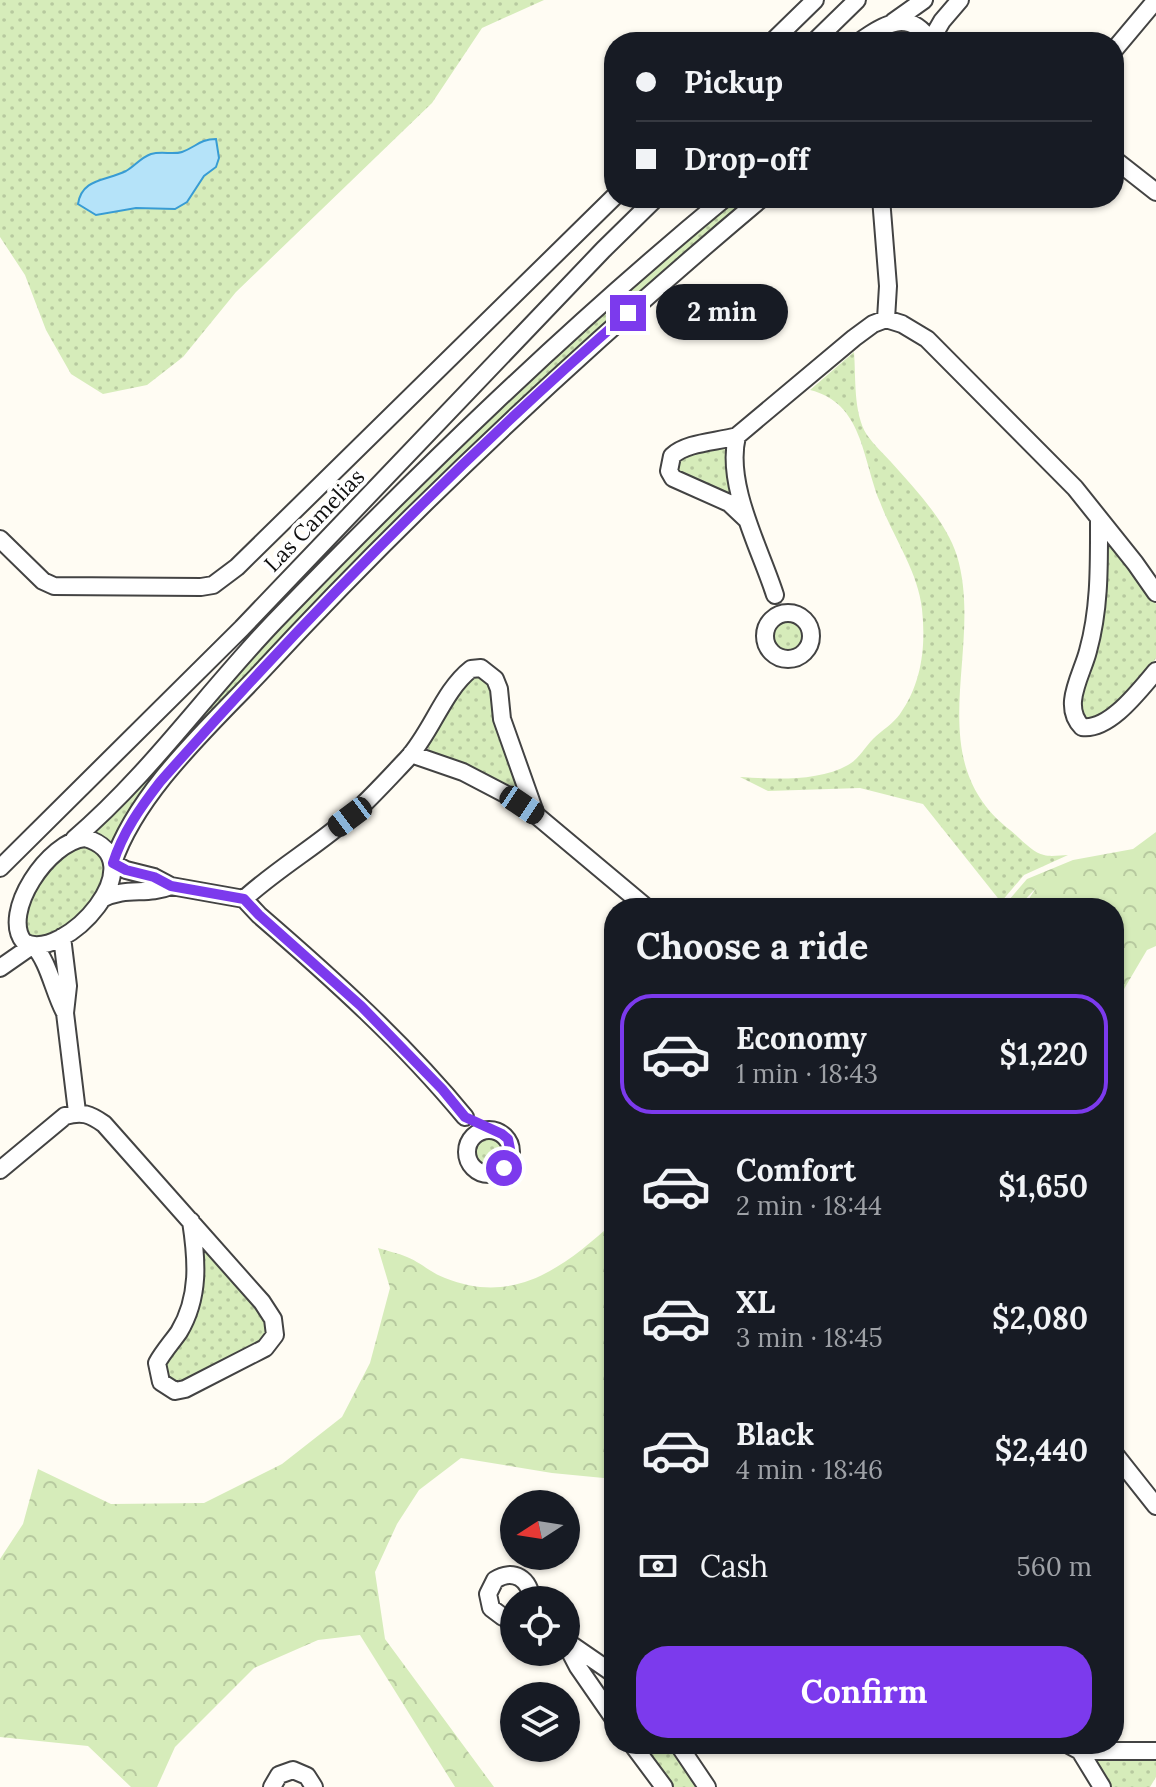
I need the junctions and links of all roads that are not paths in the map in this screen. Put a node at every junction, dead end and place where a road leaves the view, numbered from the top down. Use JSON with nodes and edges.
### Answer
{"nodes":[{"id":1,"x":815,"y":0,"type":"edge"},
{"id":2,"x":857,"y":0,"type":"edge"},
{"id":3,"x":924,"y":0,"type":"edge"},
{"id":4,"x":960,"y":0,"type":"edge"},
{"id":5,"x":1156,"y":0,"type":"edge"},
{"id":6,"x":893,"y":22,"type":"junction"},
{"id":7,"x":782,"y":32,"type":"edge"},
{"id":8,"x":824,"y":32,"type":"edge"},
{"id":9,"x":876,"y":32,"type":"edge"},
{"id":10,"x":922,"y":32,"type":"edge"},
{"id":11,"x":936,"y":32,"type":"edge"},
{"id":12,"x":1124,"y":38,"type":"edge"},
{"id":13,"x":1124,"y":167,"type":"edge"},
{"id":14,"x":1156,"y":192,"type":"edge"},
{"id":15,"x":604,"y":207,"type":"edge"},
{"id":16,"x":646,"y":208,"type":"edge"},
{"id":17,"x":714,"y":208,"type":"edge"},
{"id":18,"x":750,"y":208,"type":"edge"},
{"id":19,"x":882,"y":208,"type":"edge"},
{"id":20,"x":886,"y":319,"type":"junction"},
{"id":21,"x":737,"y":436,"type":"junction"},
{"id":22,"x":747,"y":520,"type":"junction"},
{"id":23,"x":1099,"y":520,"type":"junction"},
{"id":24,"x":0,"y":539,"type":"edge"},
{"id":25,"x":1156,"y":593,"type":"edge"},
{"id":26,"x":775,"y":595,"type":"junction"},
{"id":27,"x":794,"y":614,"type":"junction"},
{"id":28,"x":771,"y":621,"type":"junction"},
{"id":29,"x":1156,"y":671,"type":"edge"},
{"id":30,"x":411,"y":754,"type":"junction"},
{"id":31,"x":536,"y":815,"type":"junction"},
{"id":32,"x":74,"y":839,"type":"junction"},
{"id":33,"x":113,"y":863,"type":"junction"},
{"id":34,"x":0,"y":868,"type":"edge"},
{"id":35,"x":171,"y":886,"type":"junction"},
{"id":36,"x":635,"y":898,"type":"edge"},
{"id":37,"x":102,"y":899,"type":"junction"},
{"id":38,"x":244,"y":899,"type":"junction"},
{"id":39,"x":4,"y":917,"type":"edge"},
{"id":40,"x":62,"y":937,"type":"junction"},
{"id":41,"x":33,"y":945,"type":"junction"},
{"id":42,"x":0,"y":968,"type":"edge"},
{"id":43,"x":65,"y":1013,"type":"junction"},
{"id":44,"x":77,"y":1112,"type":"junction"},
{"id":45,"x":465,"y":1117,"type":"junction"},
{"id":46,"x":488,"y":1129,"type":"junction"},
{"id":47,"x":469,"y":1143,"type":"junction"},
{"id":48,"x":0,"y":1170,"type":"edge"},
{"id":49,"x":191,"y":1221,"type":"junction"},
{"id":50,"x":1124,"y":1466,"type":"edge"},
{"id":51,"x":1156,"y":1506,"type":"edge"},
{"id":52,"x":529,"y":1586,"type":"edge"},
{"id":53,"x":500,"y":1615,"type":"edge"},
{"id":54,"x":580,"y":1651,"type":"edge"},
{"id":55,"x":578,"y":1666,"type":"edge"},
{"id":56,"x":604,"y":1667,"type":"edge"},
{"id":57,"x":604,"y":1705,"type":"edge"},
{"id":58,"x":1124,"y":1750,"type":"edge"},
{"id":59,"x":1156,"y":1751,"type":"edge"},
{"id":60,"x":639,"y":1754,"type":"edge"},
{"id":61,"x":685,"y":1754,"type":"edge"},
{"id":62,"x":1077,"y":1754,"type":"edge"},
{"id":63,"x":272,"y":1787,"type":"edge"},
{"id":64,"x":314,"y":1787,"type":"edge"},
{"id":65,"x":664,"y":1787,"type":"edge"},
{"id":66,"x":707,"y":1787,"type":"edge"},
{"id":67,"x":1102,"y":1787,"type":"edge"}],
"edges":[{"from":1,"to":7,"type":"street"},
{"from":2,"to":8,"type":"street"},
{"from":3,"to":6,"type":"street"},
{"from":4,"to":11,"type":"street"},
{"from":5,"to":12,"type":"street"},
{"from":6,"to":9,"type":"street"},
{"from":6,"to":10,"type":"street"},
{"from":13,"to":14,"type":"street"},
{"from":15,"to":24,"type":"street"},
{"from":16,"to":34,"type":"street","name":"Las Camelias"},
{"from":17,"to":32,"type":"street"},
{"from":18,"to":33,"type":"street"},
{"from":19,"to":20,"type":"street"},
{"from":20,"to":21,"type":"street"},
{"from":20,"to":23,"type":"street"},
{"from":21,"to":22,"type":"street"},
{"from":21,"to":22,"type":"street"},
{"from":22,"to":26,"type":"street"},
{"from":23,"to":25,"type":"street"},
{"from":23,"to":29,"type":"street"},
{"from":26,"to":27,"type":"street"},
{"from":26,"to":28,"type":"street"},
{"from":27,"to":28,"type":"street"},
{"from":27,"to":28,"type":"street"},
{"from":30,"to":31,"type":"street"},
{"from":30,"to":31,"type":"street"},
{"from":30,"to":38,"type":"street"},
{"from":31,"to":36,"type":"street"},
{"from":32,"to":33,"type":"street"},
{"from":32,"to":39,"type":"street"},
{"from":33,"to":35,"type":"street"},
{"from":33,"to":37,"type":"street"},
{"from":35,"to":37,"type":"street"},
{"from":35,"to":38,"type":"street"},
{"from":37,"to":40,"type":"street"},
{"from":38,"to":45,"type":"street"},
{"from":39,"to":41,"type":"street"},
{"from":40,"to":41,"type":"street"},
{"from":40,"to":43,"type":"street"},
{"from":41,"to":42,"type":"street"},
{"from":41,"to":43,"type":"street"},
{"from":43,"to":44,"type":"street"},
{"from":44,"to":48,"type":"street"},
{"from":44,"to":49,"type":"street"},
{"from":45,"to":46,"type":"street"},
{"from":45,"to":47,"type":"street"},
{"from":46,"to":47,"type":"street"},
{"from":46,"to":47,"type":"street"},
{"from":49,"to":49,"type":"street"},
{"from":50,"to":51,"type":"street"},
{"from":52,"to":53,"type":"street"},
{"from":54,"to":56,"type":"street"},
{"from":55,"to":57,"type":"street"},
{"from":58,"to":59,"type":"street"},
{"from":60,"to":65,"type":"street"},
{"from":61,"to":66,"type":"street"},
{"from":62,"to":67,"type":"street"},
{"from":63,"to":64,"type":"street"}]}
